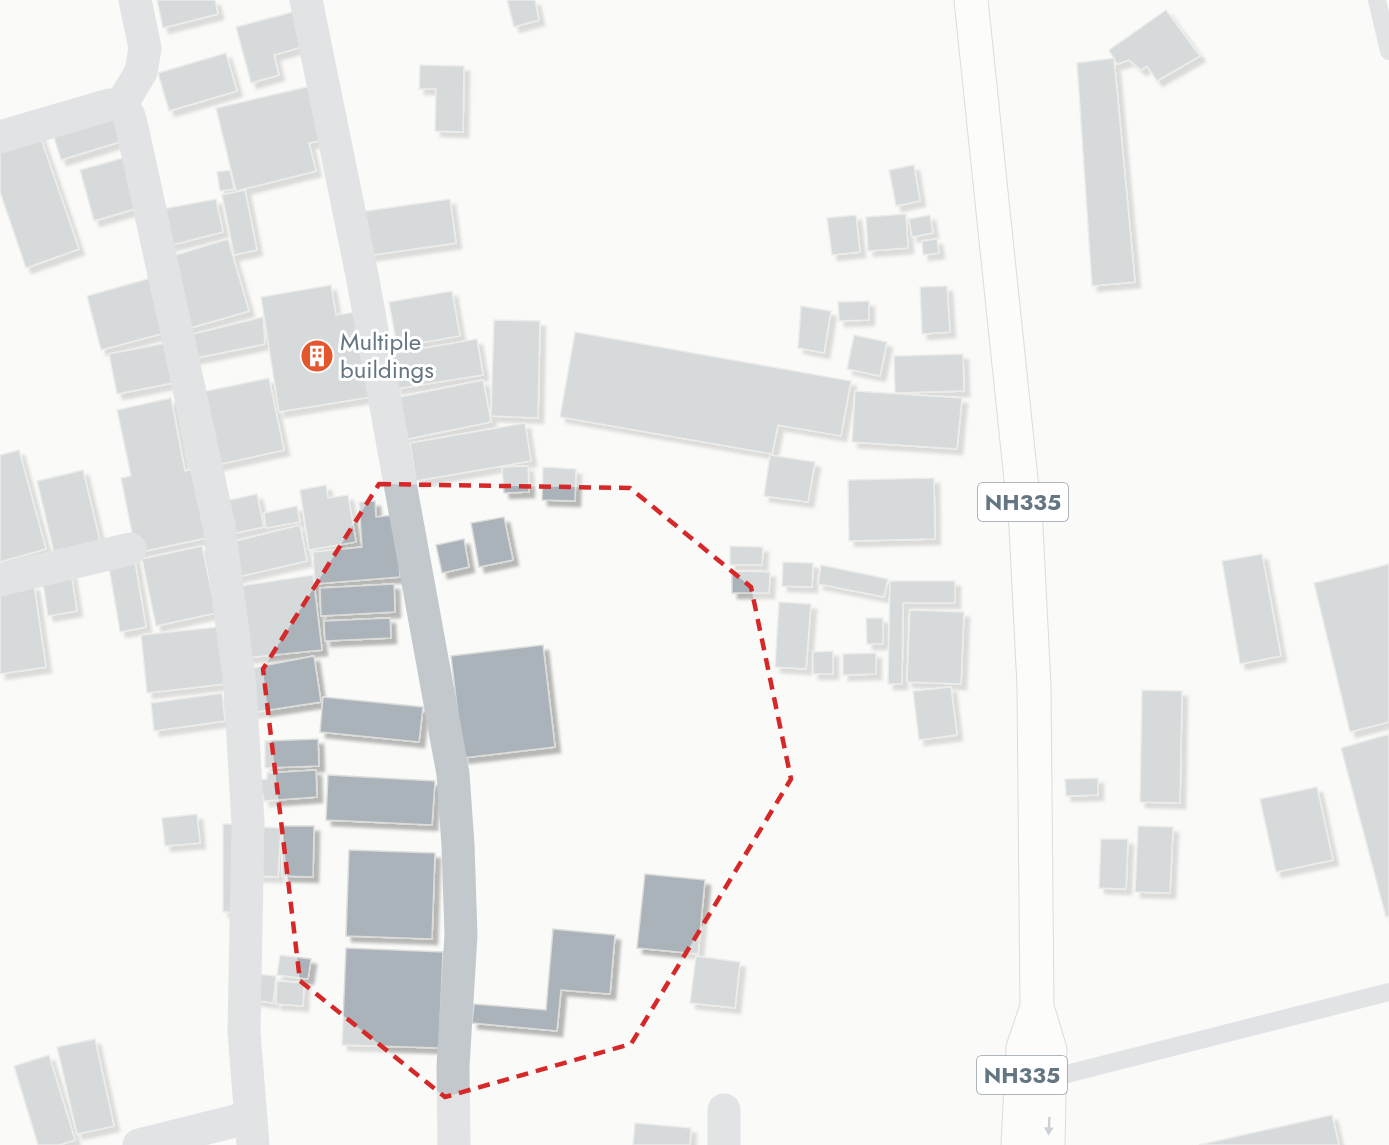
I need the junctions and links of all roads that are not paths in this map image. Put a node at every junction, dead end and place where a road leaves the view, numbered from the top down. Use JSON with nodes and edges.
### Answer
{"nodes":[{"id":1,"x":135,"y":0,"type":"edge"},
{"id":2,"x":306,"y":0,"type":"edge"},
{"id":3,"x":971,"y":0,"type":"edge"},
{"id":4,"x":1377,"y":0,"type":"edge"},
{"id":5,"x":1389,"y":51,"type":"edge"},
{"id":6,"x":121,"y":105,"type":"junction"},
{"id":7,"x":0,"y":137,"type":"edge"},
{"id":8,"x":130,"y":549,"type":"dead end"},
{"id":9,"x":0,"y":580,"type":"edge"},
{"id":10,"x":1389,"y":992,"type":"edge"},
{"id":11,"x":1037,"y":1007,"type":"junction"},
{"id":12,"x":1051,"y":1078,"type":"junction"},
{"id":13,"x":724,"y":1110,"type":"dead end"},
{"id":14,"x":252,"y":1131,"type":"edge"},
{"id":15,"x":139,"y":1145,"type":"edge"},
{"id":16,"x":454,"y":1145,"type":"edge"},
{"id":17,"x":724,"y":1145,"type":"edge"},
{"id":18,"x":1018,"y":1145,"type":"edge"},
{"id":19,"x":1048,"y":1145,"type":"edge"}],
"edges":[{"from":1,"to":6,"type":"street"},
{"from":2,"to":16,"type":"street"},
{"from":3,"to":11,"type":"highway","number":"NH335"},
{"from":4,"to":5,"type":"lane"},
{"from":6,"to":7,"type":"street"},
{"from":6,"to":14,"type":"street"},
{"from":8,"to":9,"type":"street"},
{"from":10,"to":12,"type":"lane"},
{"from":11,"to":12,"type":"highway","number":"NH335"},
{"from":11,"to":18,"type":"highway","number":"NH335"},
{"from":12,"to":19,"type":"highway","number":"NH335","one_way":true},
{"from":13,"to":17,"type":"street"},
{"from":14,"to":15,"type":"street"}]}
